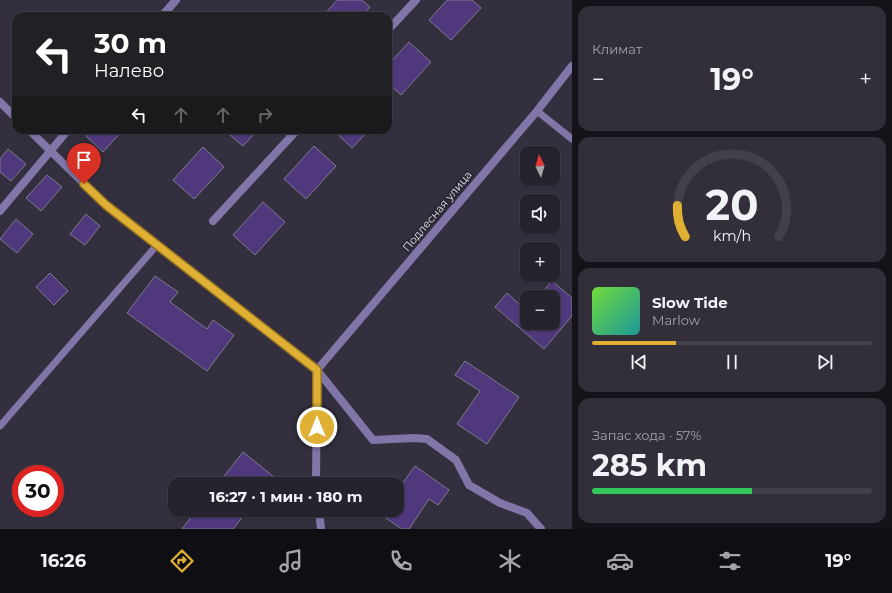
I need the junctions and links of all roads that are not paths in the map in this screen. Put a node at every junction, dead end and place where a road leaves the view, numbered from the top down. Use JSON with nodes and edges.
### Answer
{"nodes":[{"id":1,"x":176,"y":0,"type":"edge"},
{"id":2,"x":416,"y":0,"type":"edge"},
{"id":3,"x":166,"y":12,"type":"edge"},
{"id":4,"x":392,"y":26,"type":"edge"},
{"id":5,"x":572,"y":66,"type":"edge"},
{"id":6,"x":0,"y":102,"type":"edge"},
{"id":7,"x":537,"y":111,"type":"junction"},
{"id":8,"x":12,"y":114,"type":"edge"},
{"id":9,"x":33,"y":134,"type":"edge"},
{"id":10,"x":65,"y":134,"type":"edge"},
{"id":11,"x":293,"y":134,"type":"edge"},
{"id":12,"x":572,"y":139,"type":"edge"},
{"id":13,"x":50,"y":151,"type":"junction"},
{"id":14,"x":0,"y":211,"type":"edge"},
{"id":15,"x":213,"y":221,"type":"dead end"},
{"id":16,"x":157,"y":245,"type":"junction"},
{"id":17,"x":317,"y":370,"type":"junction"},
{"id":18,"x":0,"y":426,"type":"edge"},
{"id":19,"x":316,"y":477,"type":"edge"},
{"id":20,"x":320,"y":517,"type":"edge"},
{"id":21,"x":321,"y":529,"type":"edge"},
{"id":22,"x":541,"y":529,"type":"edge"}],
"edges":[{"from":1,"to":3,"type":"street"},
{"from":2,"to":4,"type":"street"},
{"from":5,"to":7,"type":"street","name":"Подлесная улица"},
{"from":6,"to":8,"type":"street"},
{"from":7,"to":12,"type":"lane"},
{"from":7,"to":17,"type":"street","name":"Подлесная улица"},
{"from":9,"to":13,"type":"street"},
{"from":10,"to":13,"type":"street"},
{"from":11,"to":15,"type":"street"},
{"from":13,"to":14,"type":"street"},
{"from":13,"to":16,"type":"street"},
{"from":16,"to":17,"type":"street"},
{"from":16,"to":18,"type":"lane"},
{"from":17,"to":19,"type":"street"},
{"from":17,"to":22,"type":"street"},
{"from":20,"to":21,"type":"street"}]}
